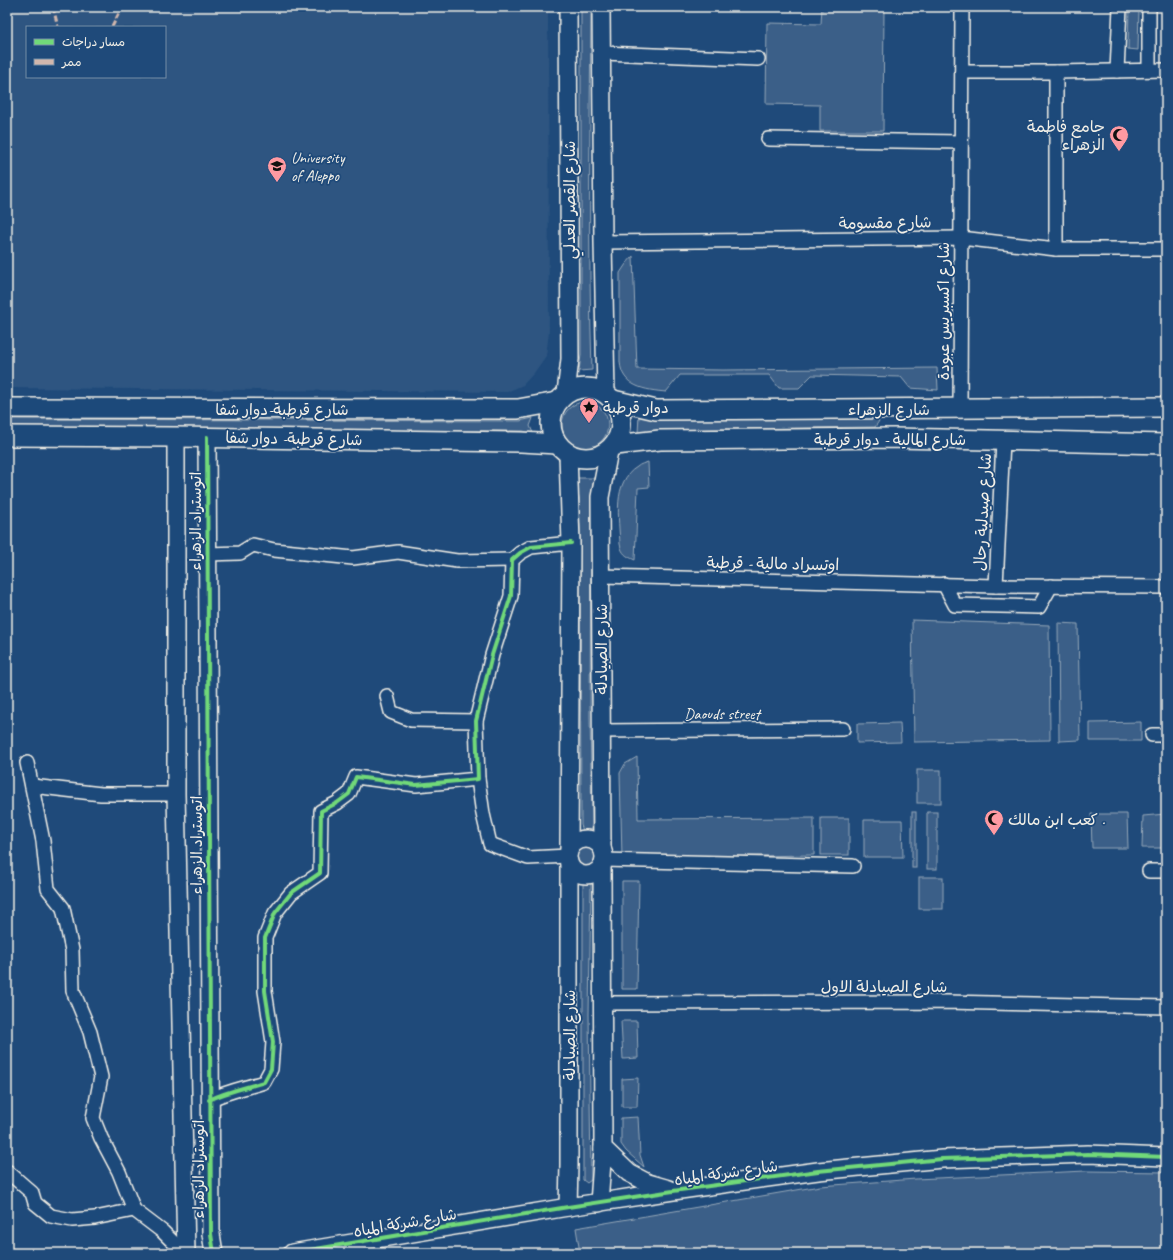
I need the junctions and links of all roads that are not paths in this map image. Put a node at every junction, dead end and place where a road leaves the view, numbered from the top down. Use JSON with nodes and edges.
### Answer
{"nodes":[{"id":1,"x":568,"y":7,"type":"edge"},
{"id":2,"x":601,"y":7,"type":"edge"},
{"id":3,"x":962,"y":7,"type":"edge"},
{"id":4,"x":1120,"y":7,"type":"edge"},
{"id":5,"x":1149,"y":7,"type":"edge"},
{"id":6,"x":602,"y":53,"type":"junction"},
{"id":7,"x":758,"y":60,"type":"dead end"},
{"id":8,"x":1149,"y":70,"type":"junction"},
{"id":9,"x":1166,"y":70,"type":"edge"},
{"id":10,"x":1117,"y":71,"type":"junction"},
{"id":11,"x":962,"y":72,"type":"junction"},
{"id":12,"x":1056,"y":72,"type":"junction"},
{"id":13,"x":768,"y":139,"type":"dead end"},
{"id":14,"x":961,"y":142,"type":"junction"},
{"id":15,"x":961,"y":238,"type":"junction"},
{"id":16,"x":603,"y":242,"type":"junction"},
{"id":17,"x":1056,"y":249,"type":"junction"},
{"id":18,"x":1166,"y":249,"type":"edge"},
{"id":19,"x":610,"y":397,"type":"junction"},
{"id":20,"x":562,"y":398,"type":"junction"},
{"id":21,"x":1166,"y":407,"type":"edge"},
{"id":22,"x":7,"y":408,"type":"edge"},
{"id":23,"x":893,"y":409,"type":"junction"},
{"id":24,"x":960,"y":409,"type":"junction"},
{"id":25,"x":7,"y":436,"type":"edge"},
{"id":26,"x":176,"y":437,"type":"junction"},
{"id":27,"x":207,"y":437,"type":"junction"},
{"id":28,"x":894,"y":438,"type":"junction"},
{"id":29,"x":1002,"y":441,"type":"junction"},
{"id":30,"x":1166,"y":444,"type":"edge"},
{"id":31,"x":612,"y":448,"type":"junction"},
{"id":32,"x":562,"y":449,"type":"junction"},
{"id":33,"x":571,"y":543,"type":"junction"},
{"id":34,"x":207,"y":554,"type":"junction"},
{"id":35,"x":512,"y":560,"type":"junction"},
{"id":36,"x":601,"y":576,"type":"junction"},
{"id":37,"x":944,"y":584,"type":"junction"},
{"id":38,"x":996,"y":586,"type":"junction"},
{"id":39,"x":1050,"y":586,"type":"junction"},
{"id":40,"x":1166,"y":587,"type":"edge"},
{"id":41,"x":387,"y":696,"type":"dead end"},
{"id":42,"x":476,"y":721,"type":"junction"},
{"id":43,"x":842,"y":729,"type":"dead end"},
{"id":44,"x":602,"y":731,"type":"junction"},
{"id":45,"x":1152,"y":735,"type":"dead end"},
{"id":46,"x":1166,"y":735,"type":"edge"},
{"id":47,"x":27,"y":763,"type":"dead end"},
{"id":48,"x":478,"y":779,"type":"junction"},
{"id":49,"x":32,"y":786,"type":"junction"},
{"id":50,"x":176,"y":794,"type":"junction"},
{"id":51,"x":569,"y":856,"type":"junction"},
{"id":52,"x":602,"y":858,"type":"junction"},
{"id":53,"x":853,"y":866,"type":"dead end"},
{"id":54,"x":1148,"y":871,"type":"dead end"},
{"id":55,"x":1166,"y":871,"type":"edge"},
{"id":56,"x":602,"y":1003,"type":"junction"},
{"id":57,"x":1166,"y":1007,"type":"edge"},
{"id":58,"x":210,"y":1100,"type":"junction"},
{"id":59,"x":603,"y":1148,"type":"junction"},
{"id":60,"x":1166,"y":1157,"type":"edge"},
{"id":61,"x":7,"y":1171,"type":"edge"},
{"id":62,"x":673,"y":1191,"type":"junction"},
{"id":63,"x":598,"y":1203,"type":"junction"},
{"id":64,"x":568,"y":1207,"type":"junction"},
{"id":65,"x":134,"y":1210,"type":"junction"},
{"id":66,"x":185,"y":1253,"type":"edge"},
{"id":67,"x":214,"y":1253,"type":"edge"},
{"id":68,"x":292,"y":1253,"type":"edge"}],
"edges":[{"from":1,"to":20,"type":"street","name":"شارع القصر العدلي"},
{"from":2,"to":6,"type":"street","name":"شارع القصر العدلي"},
{"from":3,"to":11,"type":"street","name":"شارع اكسبريس عبودة"},
{"from":4,"to":10,"type":"street"},
{"from":5,"to":8,"type":"street"},
{"from":6,"to":7,"type":"street"},
{"from":6,"to":16,"type":"street","name":"شارع القصر العدلي"},
{"from":8,"to":9,"type":"street"},
{"from":8,"to":10,"type":"street"},
{"from":10,"to":12,"type":"street"},
{"from":11,"to":12,"type":"street"},
{"from":11,"to":14,"type":"street","name":"شارع اكسبريس عبودة"},
{"from":12,"to":17,"type":"street"},
{"from":13,"to":14,"type":"street"},
{"from":14,"to":15,"type":"street","name":"شارع اكسبريس عبودة"},
{"from":15,"to":16,"type":"street","name":"شارع مقسومة"},
{"from":15,"to":17,"type":"street","name":"شارع مقسومة"},
{"from":15,"to":24,"type":"street","name":"شارع اكسبريس عبودة"},
{"from":16,"to":19,"type":"street","name":"شارع القصر العدلي"},
{"from":17,"to":18,"type":"street","name":"شارع مقسومة"},
{"from":19,"to":20,"type":"main road"},
{"from":19,"to":23,"type":"main road","name":"شارع الزهراء"},
{"from":19,"to":31,"type":"main road"},
{"from":20,"to":22,"type":"main road","name":"شارع قرطبة-دوار شفا"},
{"from":20,"to":32,"type":"main road"},
{"from":21,"to":24,"type":"main road","name":"شارع الزهراء"},
{"from":23,"to":24,"type":"main road","name":"شارع الزهراء"},
{"from":23,"to":28,"type":"main road"},
{"from":25,"to":26,"type":"main road","name":"شارع قرطبة- دوار شفا"},
{"from":26,"to":27,"type":"main road","name":"شارع قرطبة- دوار شفا"},
{"from":26,"to":50,"type":"street","name":"اتوستراد الزهراء"},
{"from":27,"to":32,"type":"main road","name":"شارع قرطبة- دوار شفا"},
{"from":27,"to":34,"type":"street","name":"اتوستراد الزهراء"},
{"from":28,"to":29,"type":"main road","name":"شارع المالية - دوار قرطبة"},
{"from":28,"to":31,"type":"main road","name":"شارع المالية - دوار قرطبة"},
{"from":29,"to":30,"type":"main road","name":"شارع المالية - دوار قرطبة"},
{"from":29,"to":38,"type":"street","name":"شارع صيدلية رحال"},
{"from":31,"to":32,"type":"main road"},
{"from":31,"to":36,"type":"street","name":"شارع الصيادلة"},
{"from":32,"to":33,"type":"street","name":"شارع الصيادلة"},
{"from":33,"to":35,"type":"street"},
{"from":33,"to":51,"type":"street","name":"شارع الصيادلة"},
{"from":34,"to":35,"type":"street"},
{"from":34,"to":58,"type":"street","name":"اتوستراد الزهراء"},
{"from":35,"to":42,"type":"street"},
{"from":36,"to":37,"type":"street","name":"اوتسراد مالية - قرطبة"},
{"from":36,"to":44,"type":"street","name":"شارع الصيادلة"},
{"from":37,"to":38,"type":"street","name":"اوتسراد مالية - قرطبة"},
{"from":37,"to":39,"type":"street"},
{"from":38,"to":39,"type":"street","name":"اوتسراد مالية - قرطبة"},
{"from":39,"to":40,"type":"street","name":"اوتسراد مالية - قرطبة"},
{"from":41,"to":42,"type":"street"},
{"from":42,"to":48,"type":"street"},
{"from":43,"to":44,"type":"street","name":"Daouds street"},
{"from":44,"to":52,"type":"street","name":"شارع الصيادلة"},
{"from":45,"to":46,"type":"street"},
{"from":47,"to":49,"type":"street"},
{"from":48,"to":51,"type":"street"},
{"from":48,"to":58,"type":"street"},
{"from":49,"to":50,"type":"street","name":"اتوستراد الزهراء"},
{"from":49,"to":65,"type":"street"},
{"from":50,"to":66,"type":"street","name":"اتوستراد الزهراء"},
{"from":51,"to":52,"type":"street"},
{"from":51,"to":52,"type":"street"},
{"from":51,"to":64,"type":"street","name":"شارع الصيادلة"},
{"from":52,"to":53,"type":"street"},
{"from":52,"to":56,"type":"street","name":"شارع الصيادلة"},
{"from":54,"to":55,"type":"street"},
{"from":56,"to":57,"type":"street","name":"شارع الصيادلة الاول"},
{"from":56,"to":59,"type":"street","name":"شارع الصيادلة"},
{"from":58,"to":67,"type":"street","name":"اتوستراد الزهراء"},
{"from":59,"to":62,"type":"street"},
{"from":59,"to":63,"type":"street","name":"شارع الصيادلة"},
{"from":60,"to":62,"type":"street","name":"شارع شركة المياه"},
{"from":61,"to":65,"type":"street"},
{"from":62,"to":63,"type":"street","name":"شارع شركة المياه"},
{"from":63,"to":64,"type":"street","name":"شارع شركة المياه"},
{"from":64,"to":68,"type":"street","name":"شارع شركة المياه"},
{"from":65,"to":66,"type":"street"}]}
